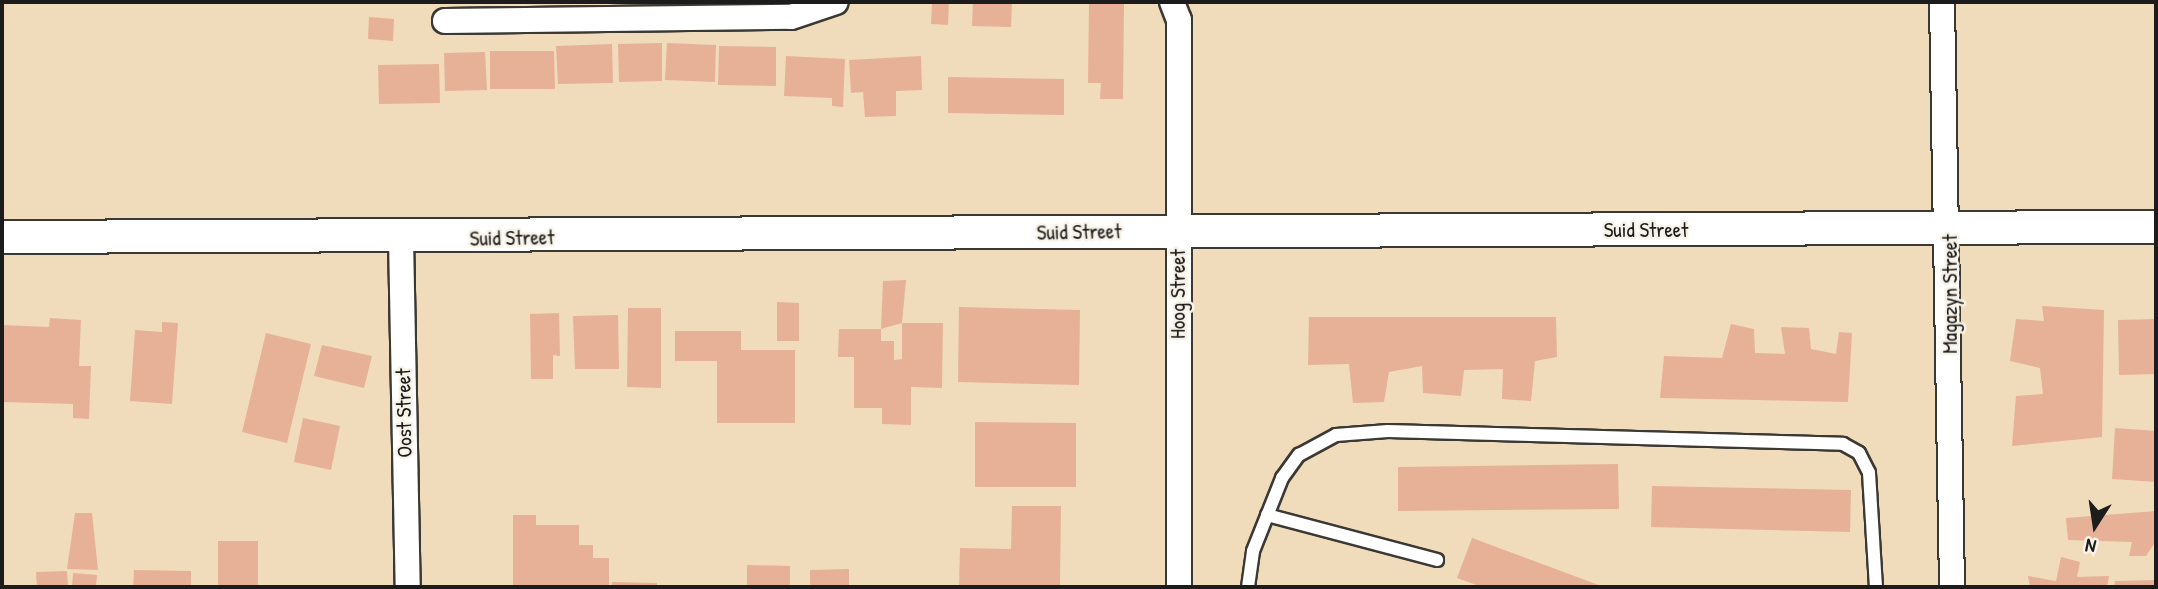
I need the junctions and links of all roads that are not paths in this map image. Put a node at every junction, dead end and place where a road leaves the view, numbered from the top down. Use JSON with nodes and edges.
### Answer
{"nodes":[{"id":1,"x":836,"y":2,"type":"edge"},
{"id":2,"x":1172,"y":2,"type":"edge"},
{"id":3,"x":1942,"y":2,"type":"edge"},
{"id":4,"x":445,"y":21,"type":"dead end"},
{"id":5,"x":1949,"y":225,"type":"junction"},
{"id":6,"x":2156,"y":227,"type":"edge"},
{"id":7,"x":1178,"y":232,"type":"junction"},
{"id":8,"x":2,"y":237,"type":"edge"},
{"id":9,"x":401,"y":239,"type":"junction"},
{"id":10,"x":1267,"y":515,"type":"junction"},
{"id":11,"x":1437,"y":559,"type":"dead end"},
{"id":12,"x":408,"y":587,"type":"edge"},
{"id":13,"x":1179,"y":587,"type":"edge"},
{"id":14,"x":1248,"y":587,"type":"edge"},
{"id":15,"x":1876,"y":587,"type":"edge"},
{"id":16,"x":1952,"y":587,"type":"edge"}],
"edges":[{"from":1,"to":4,"type":"street"},
{"from":2,"to":7,"type":"street","name":"Hoog Street"},
{"from":3,"to":5,"type":"street","name":"Magazyn Street"},
{"from":5,"to":6,"type":"street","name":"Suid Street"},
{"from":5,"to":7,"type":"street","name":"Suid Street"},
{"from":5,"to":16,"type":"street","name":"Magazyn Street"},
{"from":7,"to":9,"type":"street","name":"Suid Street"},
{"from":7,"to":13,"type":"street","name":"Hoog Street"},
{"from":8,"to":9,"type":"street","name":"Suid Street"},
{"from":9,"to":12,"type":"street","name":"Oost Street"},
{"from":10,"to":11,"type":"lane"},
{"from":10,"to":14,"type":"lane"},
{"from":10,"to":15,"type":"lane"}]}
